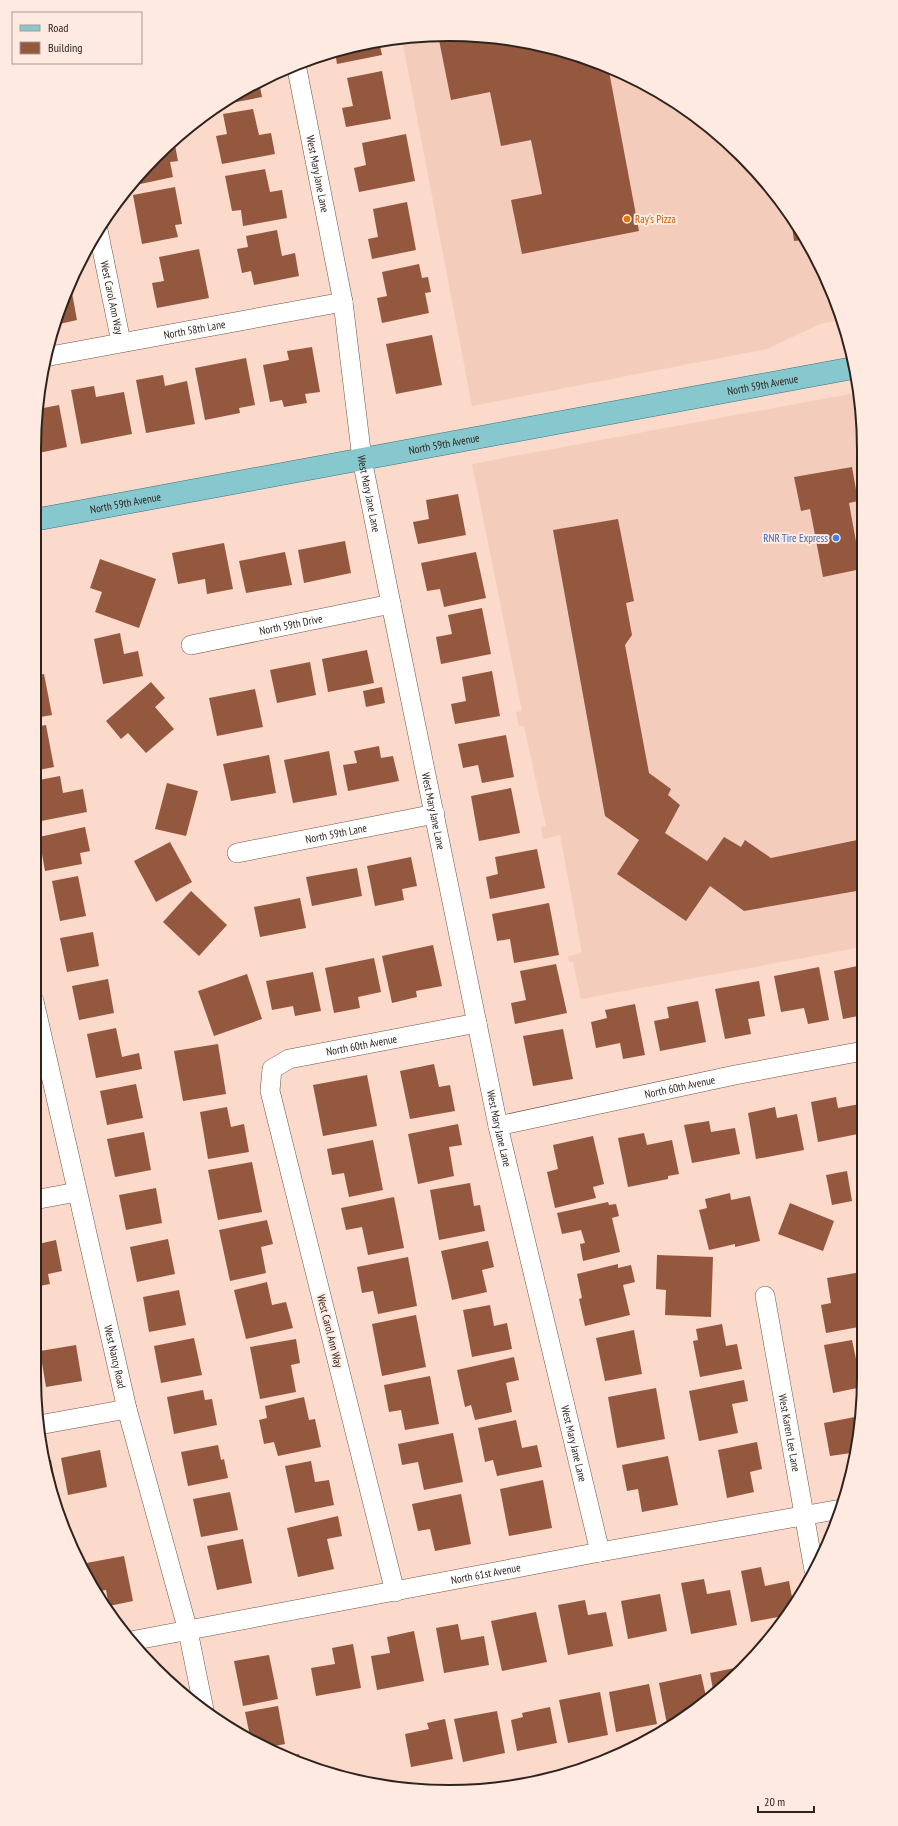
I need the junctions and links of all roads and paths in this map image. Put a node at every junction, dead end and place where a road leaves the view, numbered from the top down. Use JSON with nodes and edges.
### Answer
{"nodes":[{"id":1,"x":297,"y":70,"type":"edge"},
{"id":2,"x":100,"y":239,"type":"edge"},
{"id":3,"x":343,"y":302,"type":"junction"},
{"id":4,"x":120,"y":342,"type":"junction"},
{"id":5,"x":52,"y":355,"type":"edge"},
{"id":6,"x":849,"y":369,"type":"edge"},
{"id":7,"x":362,"y":459,"type":"junction"},
{"id":8,"x":41,"y":519,"type":"edge"},
{"id":9,"x":391,"y":604,"type":"junction"},
{"id":10,"x":191,"y":645,"type":"dead end"},
{"id":11,"x":435,"y":814,"type":"junction"},
{"id":12,"x":237,"y":853,"type":"dead end"},
{"id":13,"x":477,"y":1023,"type":"junction"},
{"id":14,"x":41,"y":1032,"type":"edge"},
{"id":15,"x":857,"y":1052,"type":"edge"},
{"id":16,"x":272,"y":1069,"type":"joint"},
{"id":17,"x":498,"y":1126,"type":"junction"},
{"id":18,"x":77,"y":1192,"type":"junction"},
{"id":19,"x":41,"y":1199,"type":"edge"},
{"id":20,"x":765,"y":1296,"type":"dead end"},
{"id":21,"x":127,"y":1409,"type":"junction"},
{"id":22,"x":44,"y":1424,"type":"edge"},
{"id":23,"x":834,"y":1510,"type":"edge"},
{"id":24,"x":805,"y":1516,"type":"junction"},
{"id":25,"x":600,"y":1552,"type":"junction"},
{"id":26,"x":813,"y":1561,"type":"edge"},
{"id":27,"x":395,"y":1592,"type":"junction"},
{"id":28,"x":188,"y":1631,"type":"junction"},
{"id":29,"x":137,"y":1640,"type":"edge"},
{"id":30,"x":202,"y":1702,"type":"edge"}],
"edges":[{"from":1,"to":3,"type":"street","name":"West Mary Jane Lane"},
{"from":2,"to":4,"type":"street","name":"West Carol Ann Way"},
{"from":3,"to":4,"type":"street","name":"North 58th Lane"},
{"from":3,"to":7,"type":"street","name":"West Mary Jane Lane"},
{"from":4,"to":5,"type":"street","name":"North 58th Lane"},
{"from":6,"to":7,"type":"main road","name":"North 59th Avenue"},
{"from":7,"to":8,"type":"main road","name":"North 59th Avenue"},
{"from":7,"to":9,"type":"street","name":"West Mary Jane Lane"},
{"from":9,"to":10,"type":"street","name":"North 59th Drive"},
{"from":9,"to":11,"type":"street","name":"West Mary Jane Lane"},
{"from":11,"to":12,"type":"street","name":"North 59th Lane"},
{"from":11,"to":13,"type":"street","name":"West Mary Jane Lane"},
{"from":13,"to":16,"type":"street","name":"North 60th Avenue"},
{"from":13,"to":17,"type":"street","name":"West Mary Jane Lane"},
{"from":14,"to":18,"type":"street","name":"West Nancy Road"},
{"from":15,"to":17,"type":"street","name":"North 60th Avenue"},
{"from":16,"to":27,"type":"street","name":"West Carol Ann Way"},
{"from":17,"to":25,"type":"street","name":"West Mary Jane Lane"},
{"from":18,"to":19,"type":"street"},
{"from":18,"to":21,"type":"street","name":"West Nancy Road"},
{"from":20,"to":24,"type":"street","name":"West Karen Lee Lane"},
{"from":21,"to":22,"type":"street"},
{"from":21,"to":28,"type":"street","name":"West Nancy Road"},
{"from":23,"to":24,"type":"street","name":"North 61st Avenue"},
{"from":24,"to":25,"type":"street","name":"North 61st Avenue"},
{"from":24,"to":26,"type":"street","name":"West Karen Lee Lane"},
{"from":25,"to":27,"type":"street","name":"North 61st Avenue"},
{"from":27,"to":28,"type":"street","name":"North 61st Avenue"},
{"from":28,"to":29,"type":"street","name":"North 61st Avenue"},
{"from":28,"to":30,"type":"street","name":"West Nancy Road"}]}
